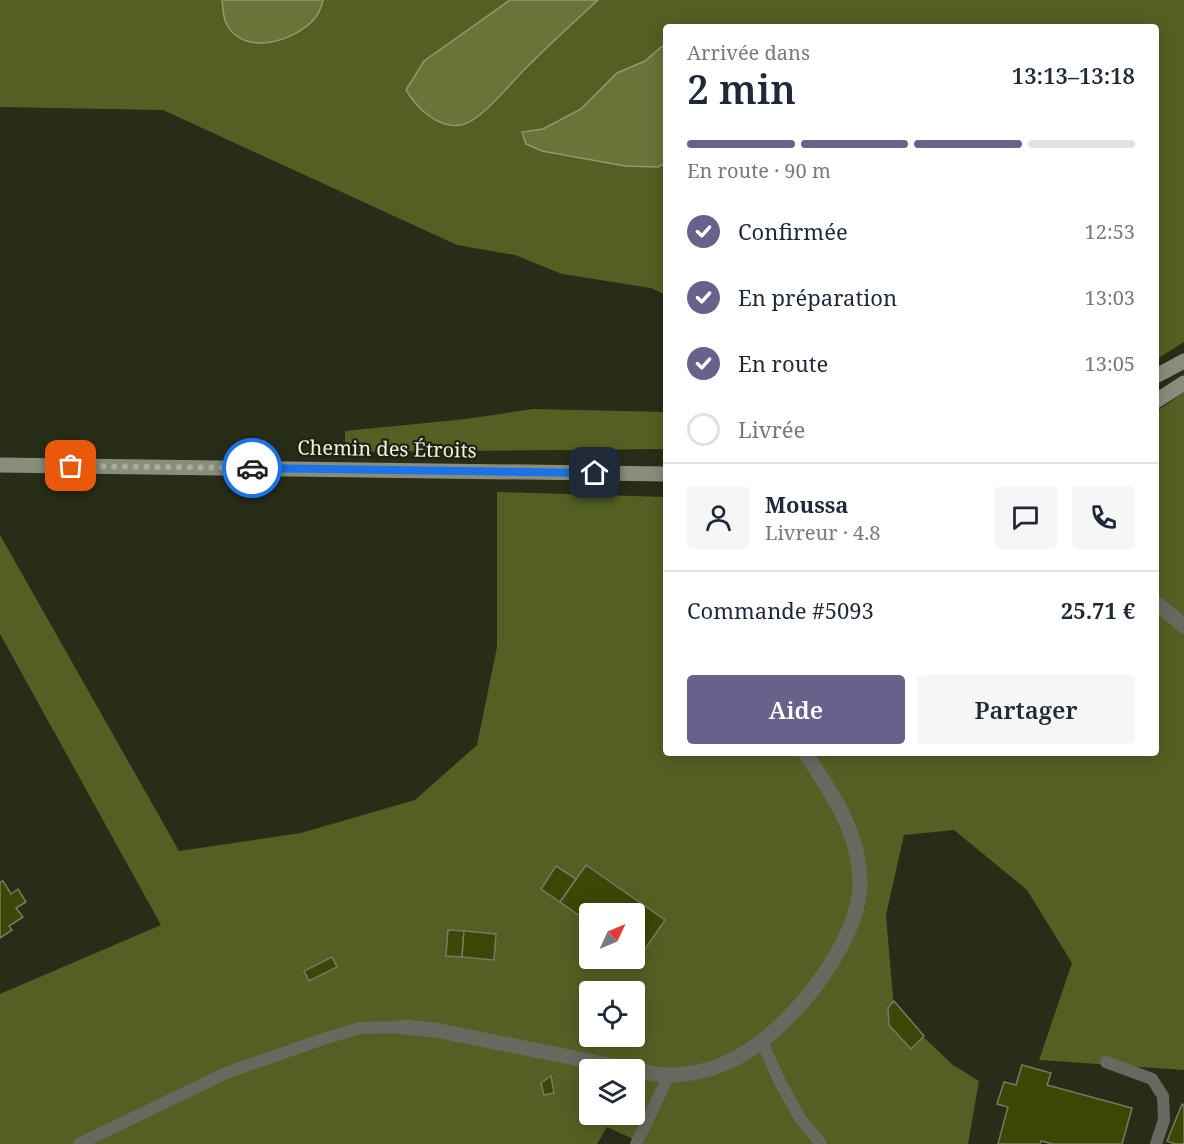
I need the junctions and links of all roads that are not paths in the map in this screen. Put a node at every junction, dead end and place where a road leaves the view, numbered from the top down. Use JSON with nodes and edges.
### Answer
{"nodes":[{"id":1,"x":1184,"y":361,"type":"edge"},
{"id":2,"x":1159,"y":374,"type":"edge"},
{"id":3,"x":1184,"y":383,"type":"edge"},
{"id":4,"x":1159,"y":399,"type":"edge"},
{"id":5,"x":0,"y":465,"type":"edge"},
{"id":6,"x":663,"y":474,"type":"edge"},
{"id":7,"x":1159,"y":605,"type":"edge"},
{"id":8,"x":1184,"y":626,"type":"edge"},
{"id":9,"x":807,"y":756,"type":"edge"},
{"id":10,"x":402,"y":1027,"type":"joint"},
{"id":11,"x":762,"y":1042,"type":"junction"},
{"id":12,"x":579,"y":1059,"type":"edge"},
{"id":13,"x":1106,"y":1062,"type":"dead end"},
{"id":14,"x":645,"y":1072,"type":"edge"},
{"id":15,"x":669,"y":1075,"type":"junction"},
{"id":16,"x":79,"y":1144,"type":"edge"},
{"id":17,"x":636,"y":1144,"type":"edge"},
{"id":18,"x":821,"y":1144,"type":"edge"},
{"id":19,"x":1156,"y":1144,"type":"edge"}],
"edges":[{"from":1,"to":2,"type":"main road"},
{"from":3,"to":4,"type":"main road"},
{"from":5,"to":6,"type":"main road","name":"Chemin des Étroits"},
{"from":7,"to":8,"type":"street"},
{"from":9,"to":11,"type":"street"},
{"from":10,"to":12,"type":"street"},
{"from":10,"to":16,"type":"lane"},
{"from":11,"to":15,"type":"street"},
{"from":11,"to":18,"type":"lane"},
{"from":13,"to":19,"type":"lane"},
{"from":14,"to":15,"type":"street"},
{"from":15,"to":17,"type":"lane"}]}
